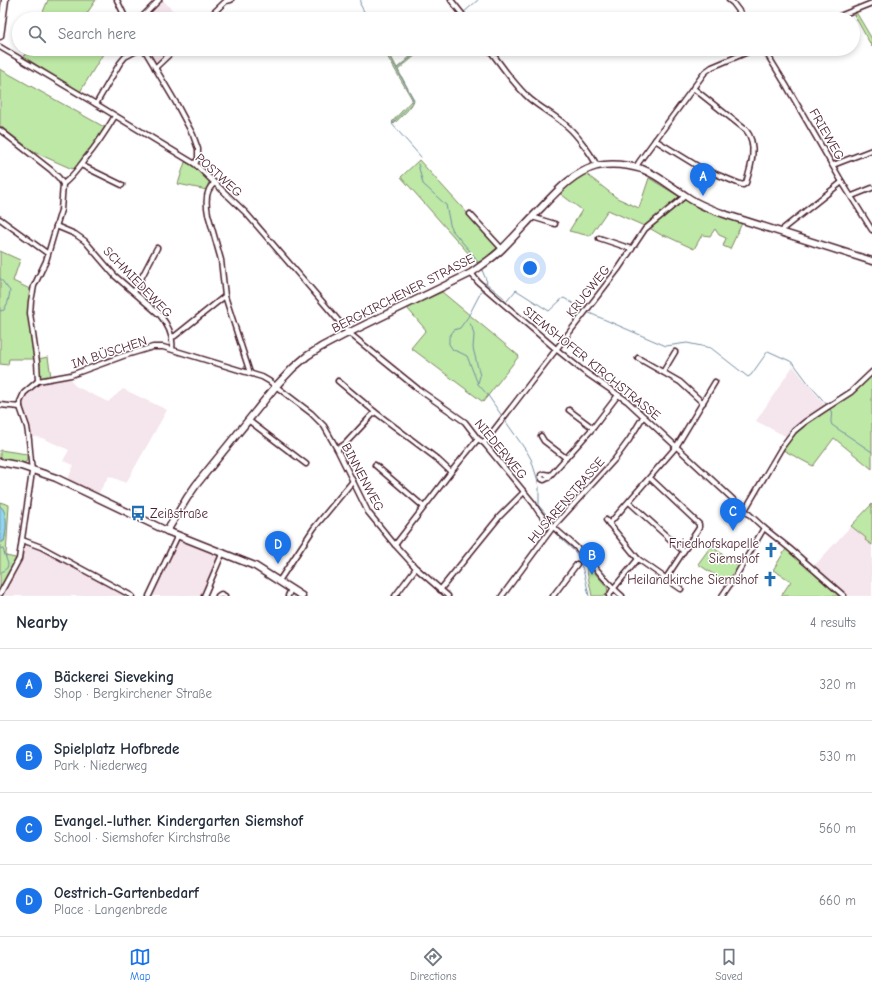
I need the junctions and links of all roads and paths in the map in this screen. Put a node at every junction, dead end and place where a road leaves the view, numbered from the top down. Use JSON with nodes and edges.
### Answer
{"nodes":[{"id":1,"x":5,"y":0,"type":"edge"},
{"id":2,"x":117,"y":0,"type":"edge"},
{"id":3,"x":159,"y":0,"type":"edge"},
{"id":4,"x":227,"y":0,"type":"edge"},
{"id":5,"x":451,"y":0,"type":"edge"},
{"id":6,"x":729,"y":0,"type":"edge"},
{"id":7,"x":872,"y":4,"type":"edge"},
{"id":8,"x":123,"y":12,"type":"edge"},
{"id":9,"x":147,"y":12,"type":"edge"},
{"id":10,"x":214,"y":12,"type":"edge"},
{"id":11,"x":460,"y":12,"type":"edge"},
{"id":12,"x":740,"y":12,"type":"edge"},
{"id":13,"x":851,"y":12,"type":"edge"},
{"id":14,"x":0,"y":35,"type":"edge"},
{"id":15,"x":0,"y":47,"type":"edge"},
{"id":16,"x":12,"y":54,"type":"edge"},
{"id":17,"x":15,"y":56,"type":"edge"},
{"id":18,"x":128,"y":56,"type":"edge"},
{"id":19,"x":148,"y":56,"type":"edge"},
{"id":20,"x":168,"y":56,"type":"edge"},
{"id":21,"x":494,"y":56,"type":"edge"},
{"id":22,"x":739,"y":56,"type":"edge"},
{"id":23,"x":768,"y":56,"type":"edge"},
{"id":24,"x":155,"y":68,"type":"junction"},
{"id":25,"x":693,"y":88,"type":"junction"},
{"id":26,"x":96,"y":104,"type":"junction"},
{"id":27,"x":115,"y":116,"type":"junction"},
{"id":28,"x":0,"y":130,"type":"edge"},
{"id":29,"x":655,"y":140,"type":"junction"},
{"id":30,"x":872,"y":150,"type":"edge"},
{"id":31,"x":195,"y":164,"type":"junction"},
{"id":32,"x":81,"y":165,"type":"junction"},
{"id":33,"x":833,"y":165,"type":"junction"},
{"id":34,"x":597,"y":166,"type":"junction"},
{"id":35,"x":636,"y":167,"type":"junction"},
{"id":36,"x":842,"y":182,"type":"junction"},
{"id":37,"x":215,"y":183,"type":"junction"},
{"id":38,"x":63,"y":184,"type":"junction"},
{"id":39,"x":122,"y":185,"type":"dead end"},
{"id":40,"x":872,"y":188,"type":"edge"},
{"id":41,"x":685,"y":196,"type":"junction"},
{"id":42,"x":852,"y":196,"type":"junction"},
{"id":43,"x":470,"y":214,"type":"dead end"},
{"id":44,"x":532,"y":217,"type":"junction"},
{"id":45,"x":0,"y":219,"type":"edge"},
{"id":46,"x":555,"y":224,"type":"dead end"},
{"id":47,"x":56,"y":226,"type":"junction"},
{"id":48,"x":872,"y":230,"type":"edge"},
{"id":49,"x":782,"y":233,"type":"junction"},
{"id":50,"x":599,"y":238,"type":"dead end"},
{"id":51,"x":157,"y":248,"type":"dead end"},
{"id":52,"x":502,"y":249,"type":"junction"},
{"id":53,"x":632,"y":249,"type":"junction"},
{"id":54,"x":47,"y":253,"type":"junction"},
{"id":55,"x":872,"y":261,"type":"edge"},
{"id":56,"x":471,"y":273,"type":"junction"},
{"id":57,"x":134,"y":292,"type":"junction"},
{"id":58,"x":225,"y":296,"type":"junction"},
{"id":59,"x":348,"y":333,"type":"junction"},
{"id":60,"x":172,"y":337,"type":"junction"},
{"id":61,"x":172,"y":349,"type":"junction"},
{"id":62,"x":556,"y":349,"type":"junction"},
{"id":63,"x":675,"y":352,"type":"dead end"},
{"id":64,"x":638,"y":358,"type":"dead end"},
{"id":65,"x":663,"y":372,"type":"junction"},
{"id":66,"x":872,"y":372,"type":"edge"},
{"id":67,"x":250,"y":374,"type":"junction"},
{"id":68,"x":38,"y":381,"type":"junction"},
{"id":69,"x":338,"y":381,"type":"dead end"},
{"id":70,"x":716,"y":382,"type":"dead end"},
{"id":71,"x":276,"y":386,"type":"junction"},
{"id":72,"x":618,"y":394,"type":"junction"},
{"id":73,"x":703,"y":402,"type":"junction"},
{"id":74,"x":0,"y":405,"type":"edge"},
{"id":75,"x":20,"y":407,"type":"junction"},
{"id":76,"x":569,"y":410,"type":"dead end"},
{"id":77,"x":375,"y":412,"type":"junction"},
{"id":78,"x":643,"y":416,"type":"junction"},
{"id":79,"x":248,"y":420,"type":"junction"},
{"id":80,"x":592,"y":428,"type":"junction"},
{"id":81,"x":541,"y":436,"type":"dead end"},
{"id":82,"x":478,"y":439,"type":"junction"},
{"id":83,"x":484,"y":443,"type":"junction"},
{"id":84,"x":676,"y":447,"type":"junction"},
{"id":85,"x":337,"y":449,"type":"junction"},
{"id":86,"x":566,"y":458,"type":"junction"},
{"id":87,"x":0,"y":462,"type":"edge"},
{"id":88,"x":306,"y":464,"type":"dead end"},
{"id":89,"x":375,"y":465,"type":"dead end"},
{"id":90,"x":32,"y":469,"type":"junction"},
{"id":91,"x":451,"y":472,"type":"junction"},
{"id":92,"x":550,"y":475,"type":"dead end"},
{"id":93,"x":650,"y":478,"type":"junction"},
{"id":94,"x":353,"y":481,"type":"junction"},
{"id":95,"x":524,"y":492,"type":"junction"},
{"id":96,"x":629,"y":502,"type":"junction"},
{"id":97,"x":424,"y":507,"type":"junction"},
{"id":98,"x":745,"y":510,"type":"junction"},
{"id":99,"x":606,"y":520,"type":"dead end"},
{"id":100,"x":609,"y":524,"type":"junction"},
{"id":101,"x":553,"y":527,"type":"junction"},
{"id":102,"x":764,"y":528,"type":"junction"},
{"id":103,"x":167,"y":530,"type":"junction"},
{"id":104,"x":178,"y":535,"type":"junction"},
{"id":105,"x":22,"y":540,"type":"junction"},
{"id":106,"x":395,"y":545,"type":"junction"},
{"id":107,"x":683,"y":551,"type":"junction"},
{"id":108,"x":223,"y":552,"type":"junction"},
{"id":109,"x":638,"y":558,"type":"junction"},
{"id":110,"x":577,"y":564,"type":"dead end"},
{"id":111,"x":416,"y":568,"type":"junction"},
{"id":112,"x":666,"y":578,"type":"junction"},
{"id":113,"x":279,"y":581,"type":"junction"},
{"id":114,"x":291,"y":589,"type":"junction"},
{"id":115,"x":614,"y":589,"type":"junction"},
{"id":116,"x":682,"y":589,"type":"dead end"},
{"id":117,"x":440,"y":590,"type":"junction"},
{"id":118,"x":0,"y":594,"type":"edge"},
{"id":119,"x":132,"y":596,"type":"edge"},
{"id":120,"x":149,"y":596,"type":"edge"},
{"id":121,"x":204,"y":596,"type":"edge"},
{"id":122,"x":218,"y":596,"type":"edge"},
{"id":123,"x":225,"y":596,"type":"edge"},
{"id":124,"x":288,"y":596,"type":"edge"},
{"id":125,"x":302,"y":596,"type":"edge"},
{"id":126,"x":395,"y":596,"type":"edge"},
{"id":127,"x":448,"y":596,"type":"edge"},
{"id":128,"x":502,"y":596,"type":"edge"},
{"id":129,"x":553,"y":596,"type":"edge"},
{"id":130,"x":609,"y":596,"type":"edge"},
{"id":131,"x":622,"y":596,"type":"edge"},
{"id":132,"x":722,"y":596,"type":"edge"},
{"id":133,"x":844,"y":596,"type":"edge"}],
"edges":[{"from":1,"to":14,"type":"street"},
{"from":2,"to":8,"type":"street"},
{"from":3,"to":9,"type":"street"},
{"from":4,"to":10,"type":"street"},
{"from":5,"to":11,"type":"street"},
{"from":6,"to":12,"type":"street"},
{"from":7,"to":13,"type":"street"},
{"from":15,"to":16,"type":"street","name":"POSTWEG"},
{"from":17,"to":26,"type":"street","name":"POSTWEG"},
{"from":18,"to":26,"type":"street"},
{"from":19,"to":24,"type":"street"},
{"from":20,"to":24,"type":"street"},
{"from":21,"to":34,"type":"street"},
{"from":22,"to":25,"type":"street"},
{"from":23,"to":33,"type":"street","name":"FRIEWEG"},
{"from":24,"to":31,"type":"street"},
{"from":25,"to":29,"type":"street"},
{"from":25,"to":29,"type":"street"},
{"from":26,"to":27,"type":"street","name":"POSTWEG"},
{"from":27,"to":31,"type":"street","name":"POSTWEG"},
{"from":27,"to":32,"type":"street"},
{"from":28,"to":38,"type":"street"},
{"from":29,"to":35,"type":"street"},
{"from":30,"to":33,"type":"street"},
{"from":31,"to":37,"type":"street","name":"POSTWEG"},
{"from":32,"to":38,"type":"street"},
{"from":32,"to":39,"type":"street"},
{"from":33,"to":36,"type":"street","name":"FRIEWEG"},
{"from":34,"to":35,"type":"street","name":"BERGKIRCHENER STRASSE"},
{"from":34,"to":44,"type":"street","name":"BERGKIRCHENER STRASSE"},
{"from":35,"to":41,"type":"street","name":"BERGKIRCHENER STRASSE"},
{"from":36,"to":42,"type":"street","name":"FRIEWEG"},
{"from":36,"to":49,"type":"street"},
{"from":37,"to":58,"type":"street"},
{"from":37,"to":59,"type":"street","name":"POSTWEG"},
{"from":38,"to":47,"type":"street"},
{"from":40,"to":42,"type":"street"},
{"from":41,"to":49,"type":"street","name":"BERGKIRCHENER STRASSE"},
{"from":41,"to":53,"type":"street","name":"KRUGWEG"},
{"from":42,"to":48,"type":"street","name":"FRIEWEG"},
{"from":43,"to":52,"type":"street"},
{"from":44,"to":46,"type":"street"},
{"from":44,"to":52,"type":"street","name":"BERGKIRCHENER STRASSE"},
{"from":45,"to":54,"type":"street"},
{"from":47,"to":54,"type":"street"},
{"from":47,"to":57,"type":"street","name":"SCHMIEDEWEG"},
{"from":49,"to":55,"type":"street","name":"BERGKIRCHENER STRASSE"},
{"from":50,"to":53,"type":"street"},
{"from":51,"to":57,"type":"street"},
{"from":52,"to":56,"type":"street","name":"BERGKIRCHENER STRASSE"},
{"from":53,"to":62,"type":"street","name":"KRUGWEG"},
{"from":54,"to":68,"type":"street"},
{"from":56,"to":59,"type":"street","name":"BERGKIRCHENER STRASSE"},
{"from":56,"to":62,"type":"street","name":"SIEMSHOFER KIRCHSTRASSE"},
{"from":57,"to":60,"type":"street","name":"SCHMIEDEWEG"},
{"from":58,"to":60,"type":"street"},
{"from":58,"to":67,"type":"street"},
{"from":59,"to":71,"type":"street","name":"BERGKIRCHENER STRASSE"},
{"from":59,"to":82,"type":"street","name":"NIEDERWEG"},
{"from":60,"to":61,"type":"street","name":"SCHMIEDEWEG"},
{"from":61,"to":67,"type":"street","name":"IM BÜSCHEN"},
{"from":61,"to":68,"type":"street","name":"IM BÜSCHEN"},
{"from":62,"to":72,"type":"street","name":"SIEMSHOFER KIRCHSTRASSE"},
{"from":62,"to":83,"type":"street","name":"KRUGWEG"},
{"from":63,"to":65,"type":"street"},
{"from":64,"to":65,"type":"street"},
{"from":65,"to":73,"type":"street"},
{"from":66,"to":98,"type":"street"},
{"from":67,"to":71,"type":"street","name":"IM BÜSCHEN"},
{"from":68,"to":75,"type":"street"},
{"from":69,"to":77,"type":"street"},
{"from":70,"to":73,"type":"street"},
{"from":71,"to":79,"type":"street","name":"BERGKIRCHENER STRASSE"},
{"from":71,"to":85,"type":"street","name":"BINNENWEG"},
{"from":72,"to":78,"type":"street","name":"SIEMSHOFER KIRCHSTRASSE"},
{"from":72,"to":80,"type":"street"},
{"from":73,"to":84,"type":"street"},
{"from":74,"to":75,"type":"street"},
{"from":75,"to":90,"type":"street"},
{"from":76,"to":80,"type":"street"},
{"from":77,"to":85,"type":"street"},
{"from":77,"to":91,"type":"street"},
{"from":78,"to":84,"type":"street","name":"SIEMSHOFER KIRCHSTRASSE"},
{"from":78,"to":101,"type":"street","name":"HUSARENSTRASSE"},
{"from":79,"to":88,"type":"street"},
{"from":79,"to":103,"type":"street","name":"BERGKIRCHENER STRASSE"},
{"from":80,"to":86,"type":"street"},
{"from":81,"to":86,"type":"street"},
{"from":82,"to":83,"type":"street","name":"NIEDERWEG"},
{"from":82,"to":91,"type":"street"},
{"from":83,"to":95,"type":"street","name":"NIEDERWEG"},
{"from":84,"to":93,"type":"street"},
{"from":84,"to":98,"type":"street","name":"SIEMSHOFER KIRCHSTRASSE"},
{"from":85,"to":94,"type":"street","name":"BINNENWEG"},
{"from":86,"to":92,"type":"street"},
{"from":87,"to":90,"type":"street"},
{"from":89,"to":97,"type":"street"},
{"from":90,"to":103,"type":"street"},
{"from":90,"to":105,"type":"street"},
{"from":91,"to":97,"type":"street"},
{"from":93,"to":96,"type":"street"},
{"from":93,"to":107,"type":"street"},
{"from":94,"to":106,"type":"street","name":"BINNENWEG"},
{"from":94,"to":113,"type":"street"},
{"from":95,"to":101,"type":"street","name":"NIEDERWEG"},
{"from":95,"to":117,"type":"street"},
{"from":96,"to":100,"type":"street"},
{"from":96,"to":107,"type":"street"},
{"from":97,"to":106,"type":"street"},
{"from":98,"to":102,"type":"street","name":"SIEMSHOFER KIRCHSTRASSE"},
{"from":99,"to":100,"type":"street"},
{"from":100,"to":109,"type":"street"},
{"from":101,"to":115,"type":"street","name":"NIEDERWEG"},
{"from":101,"to":128,"type":"street","name":"HUSARENSTRASSE"},
{"from":102,"to":132,"type":"street"},
{"from":102,"to":133,"type":"street","name":"SIEMSHOFER KIRCHSTRASSE"},
{"from":103,"to":104,"type":"street"},
{"from":104,"to":108,"type":"street"},
{"from":104,"to":120,"type":"street"},
{"from":105,"to":118,"type":"street"},
{"from":105,"to":119,"type":"street"},
{"from":106,"to":111,"type":"street","name":"BINNENWEG"},
{"from":107,"to":112,"type":"street"},
{"from":108,"to":113,"type":"street"},
{"from":108,"to":121,"type":"street"},
{"from":109,"to":112,"type":"street"},
{"from":109,"to":115,"type":"street"},
{"from":110,"to":129,"type":"street"},
{"from":111,"to":117,"type":"street","name":"BINNENWEG"},
{"from":111,"to":126,"type":"street"},
{"from":112,"to":116,"type":"street"},
{"from":113,"to":114,"type":"street"},
{"from":114,"to":124,"type":"street"},
{"from":114,"to":125,"type":"street"},
{"from":115,"to":130,"type":"street"},
{"from":115,"to":131,"type":"street","name":"NIEDERWEG"},
{"from":117,"to":127,"type":"street","name":"BINNENWEG"},
{"from":122,"to":123,"type":"street"}]}
